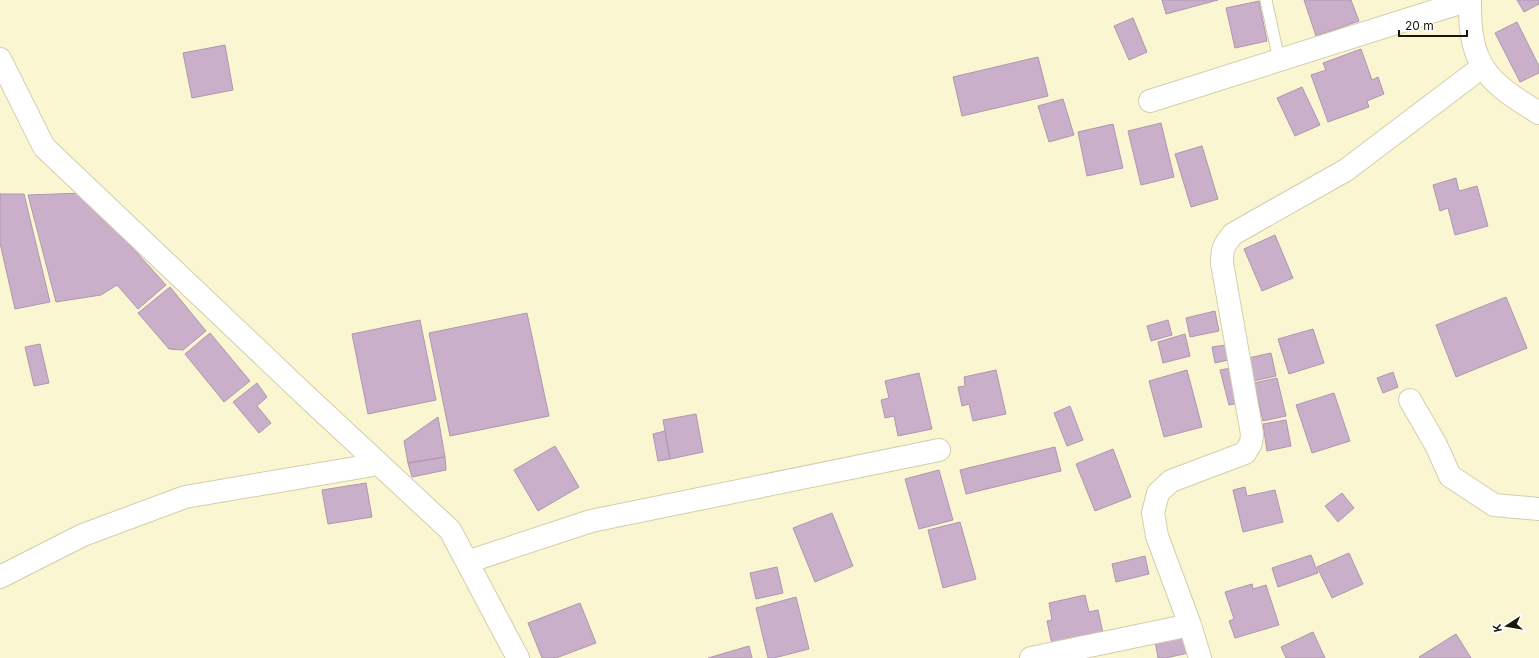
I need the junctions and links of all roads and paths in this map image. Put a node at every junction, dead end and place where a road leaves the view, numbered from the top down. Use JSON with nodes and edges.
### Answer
{"nodes":[{"id":1,"x":1266,"y":0,"type":"edge"},
{"id":2,"x":1469,"y":0,"type":"edge"},
{"id":3,"x":0,"y":59,"type":"edge"},
{"id":4,"x":1279,"y":60,"type":"junction"},
{"id":5,"x":1482,"y":67,"type":"junction"},
{"id":6,"x":1150,"y":101,"type":"dead end"},
{"id":7,"x":1539,"y":113,"type":"edge"},
{"id":8,"x":1410,"y":400,"type":"dead end"},
{"id":9,"x":940,"y":450,"type":"dead end"},
{"id":10,"x":379,"y":464,"type":"junction"},
{"id":11,"x":1539,"y":509,"type":"edge"},
{"id":12,"x":467,"y":562,"type":"junction"},
{"id":13,"x":0,"y":577,"type":"edge"},
{"id":14,"x":1190,"y":625,"type":"junction"},
{"id":15,"x":513,"y":657,"type":"edge"},
{"id":16,"x":1031,"y":658,"type":"edge"},
{"id":17,"x":1200,"y":658,"type":"edge"}],
"edges":[{"from":1,"to":4,"type":"lane"},
{"from":2,"to":4,"type":"street"},
{"from":2,"to":5,"type":"street"},
{"from":3,"to":10,"type":"street"},
{"from":4,"to":6,"type":"street"},
{"from":5,"to":7,"type":"street"},
{"from":5,"to":14,"type":"street"},
{"from":8,"to":11,"type":"street"},
{"from":9,"to":12,"type":"street"},
{"from":10,"to":12,"type":"street"},
{"from":10,"to":13,"type":"street"},
{"from":12,"to":15,"type":"street"},
{"from":14,"to":16,"type":"street"},
{"from":14,"to":17,"type":"street"}]}
